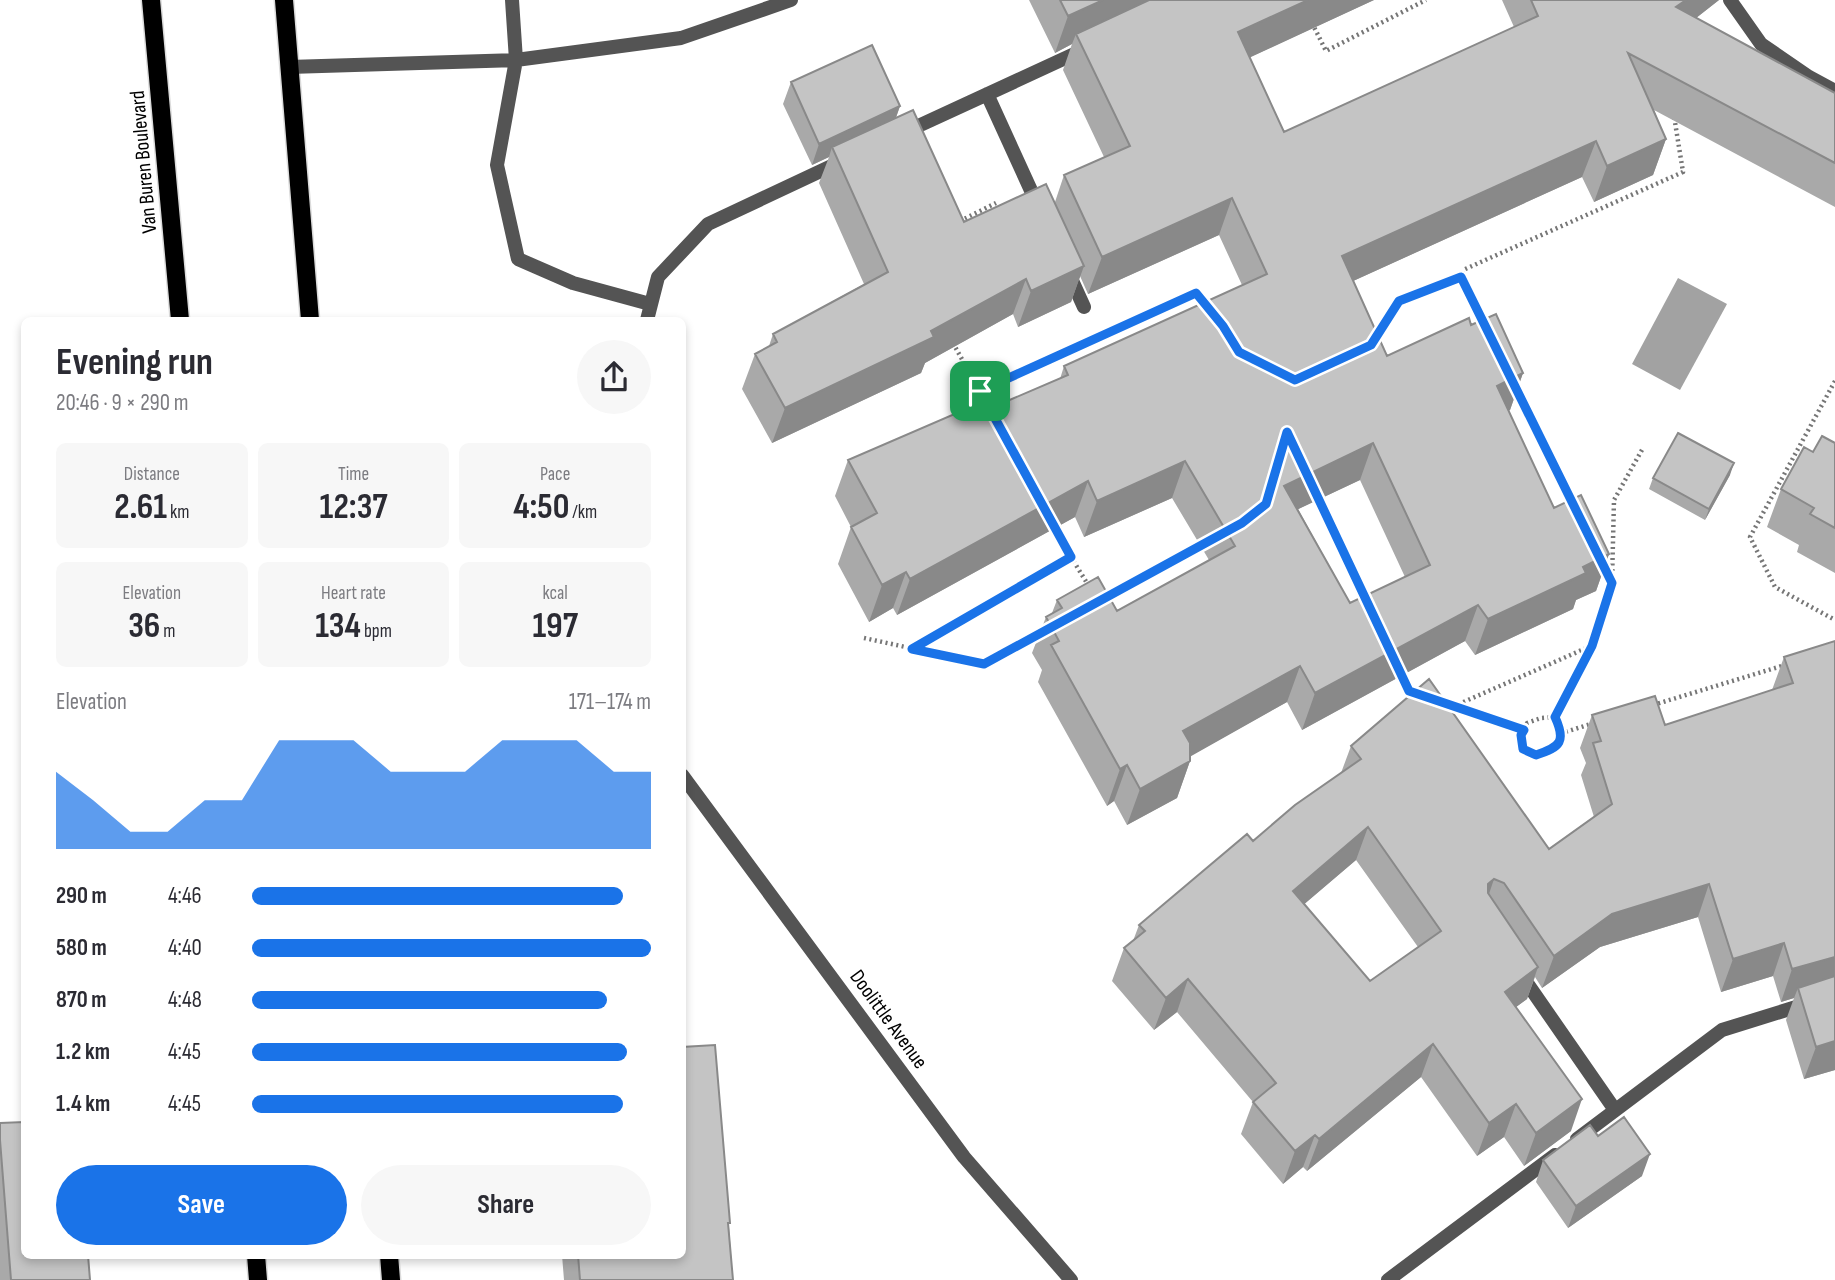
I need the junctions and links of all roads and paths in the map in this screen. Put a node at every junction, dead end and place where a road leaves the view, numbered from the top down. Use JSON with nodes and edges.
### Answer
{"nodes":[{"id":1,"x":152,"y":0,"type":"edge"},
{"id":2,"x":284,"y":0,"type":"edge"},
{"id":3,"x":512,"y":0,"type":"edge"},
{"id":4,"x":791,"y":0,"type":"edge"},
{"id":5,"x":1426,"y":0,"type":"edge"},
{"id":6,"x":1730,"y":0,"type":"edge"},
{"id":7,"x":1311,"y":20,"type":"edge"},
{"id":8,"x":1095,"y":44,"type":"edge"},
{"id":9,"x":516,"y":60,"type":"junction"},
{"id":10,"x":289,"y":67,"type":"junction"},
{"id":11,"x":1835,"y":91,"type":"edge"},
{"id":12,"x":987,"y":94,"type":"junction"},
{"id":13,"x":1673,"y":107,"type":"edge"},
{"id":14,"x":886,"y":141,"type":"edge"},
{"id":15,"x":849,"y":158,"type":"edge"},
{"id":16,"x":1030,"y":187,"type":"junction"},
{"id":17,"x":1046,"y":223,"type":"edge"},
{"id":18,"x":948,"y":226,"type":"edge"},
{"id":19,"x":1062,"y":259,"type":"edge"},
{"id":20,"x":1461,"y":277,"type":"junction"},
{"id":21,"x":650,"y":304,"type":"junction"},
{"id":22,"x":1084,"y":307,"type":"edge"},
{"id":23,"x":1209,"y":309,"type":"edge"},
{"id":24,"x":180,"y":317,"type":"edge"},
{"id":25,"x":310,"y":317,"type":"edge"},
{"id":26,"x":648,"y":317,"type":"edge"},
{"id":27,"x":1486,"y":327,"type":"edge"},
{"id":28,"x":947,"y":332,"type":"edge"},
{"id":29,"x":1107,"y":333,"type":"dead end"},
{"id":30,"x":1094,"y":339,"type":"dead end"},
{"id":31,"x":1371,"y":345,"type":"edge"},
{"id":32,"x":1510,"y":376,"type":"edge"},
{"id":33,"x":1835,"y":381,"type":"edge"},
{"id":34,"x":980,"y":391,"type":"junction"},
{"id":35,"x":993,"y":415,"type":"edge"},
{"id":36,"x":1643,"y":448,"type":"dead end"},
{"id":37,"x":1317,"y":494,"type":"edge"},
{"id":38,"x":1576,"y":511,"type":"edge"},
{"id":39,"x":1052,"y":522,"type":"edge"},
{"id":40,"x":1206,"y":543,"type":"edge"},
{"id":41,"x":1071,"y":557,"type":"junction"},
{"id":42,"x":1600,"y":559,"type":"edge"},
{"id":43,"x":1612,"y":583,"type":"junction"},
{"id":44,"x":1091,"y":590,"type":"edge"},
{"id":45,"x":1097,"y":601,"type":"edge"},
{"id":46,"x":1369,"y":605,"type":"edge"},
{"id":47,"x":1835,"y":620,"type":"edge"},
{"id":48,"x":1052,"y":626,"type":"edge"},
{"id":49,"x":864,"y":638,"type":"dead end"},
{"id":50,"x":1592,"y":646,"type":"junction"},
{"id":51,"x":912,"y":649,"type":"junction"},
{"id":52,"x":1796,"y":662,"type":"edge"},
{"id":53,"x":1398,"y":667,"type":"edge"},
{"id":54,"x":1420,"y":695,"type":"edge"},
{"id":55,"x":1441,"y":703,"type":"edge"},
{"id":56,"x":1452,"y":707,"type":"junction"},
{"id":57,"x":1640,"y":709,"type":"edge"},
{"id":58,"x":1555,"y":717,"type":"junction"},
{"id":59,"x":1601,"y":721,"type":"edge"},
{"id":60,"x":1524,"y":730,"type":"junction"},
{"id":61,"x":1562,"y":733,"type":"junction"},
{"id":62,"x":686,"y":780,"type":"edge"},
{"id":63,"x":1514,"y":965,"type":"edge"},
{"id":64,"x":1835,"y":995,"type":"edge"},
{"id":65,"x":1615,"y":1110,"type":"junction"},
{"id":66,"x":256,"y":1259,"type":"edge"},
{"id":67,"x":389,"y":1259,"type":"edge"},
{"id":68,"x":258,"y":1280,"type":"edge"},
{"id":69,"x":391,"y":1280,"type":"edge"},
{"id":70,"x":1071,"y":1280,"type":"edge"},
{"id":71,"x":1388,"y":1280,"type":"edge"}],
"edges":[{"from":1,"to":24,"type":"main road","name":"Van Buren Boulevard"},
{"from":2,"to":10,"type":"main road"},
{"from":3,"to":9,"type":"street"},
{"from":4,"to":9,"type":"street"},
{"from":5,"to":7,"type":"path"},
{"from":6,"to":11,"type":"street"},
{"from":8,"to":12,"type":"street"},
{"from":9,"to":10,"type":"street"},
{"from":9,"to":21,"type":"street"},
{"from":10,"to":25,"type":"main road"},
{"from":12,"to":14,"type":"street"},
{"from":12,"to":16,"type":"street"},
{"from":13,"to":20,"type":"path"},
{"from":15,"to":21,"type":"street"},
{"from":16,"to":17,"type":"street"},
{"from":16,"to":18,"type":"path"},
{"from":19,"to":22,"type":"street"},
{"from":20,"to":27,"type":"path"},
{"from":20,"to":31,"type":"path"},
{"from":21,"to":26,"type":"street"},
{"from":23,"to":29,"type":"path"},
{"from":28,"to":34,"type":"path"},
{"from":30,"to":34,"type":"path"},
{"from":32,"to":38,"type":"path"},
{"from":33,"to":47,"type":"path"},
{"from":34,"to":35,"type":"path"},
{"from":36,"to":43,"type":"path"},
{"from":37,"to":46,"type":"path"},
{"from":39,"to":41,"type":"path"},
{"from":40,"to":45,"type":"path"},
{"from":41,"to":44,"type":"path"},
{"from":41,"to":51,"type":"path"},
{"from":42,"to":43,"type":"path"},
{"from":43,"to":50,"type":"path"},
{"from":48,"to":51,"type":"path"},
{"from":49,"to":51,"type":"path"},
{"from":50,"to":56,"type":"path"},
{"from":50,"to":58,"type":"path"},
{"from":52,"to":57,"type":"path"},
{"from":53,"to":54,"type":"path"},
{"from":55,"to":56,"type":"path"},
{"from":56,"to":60,"type":"path"},
{"from":58,"to":60,"type":"path"},
{"from":58,"to":61,"type":"path"},
{"from":59,"to":61,"type":"path"},
{"from":60,"to":61,"type":"path"},
{"from":62,"to":70,"type":"street","name":"Doolittle Avenue"},
{"from":63,"to":65,"type":"street"},
{"from":64,"to":65,"type":"street"},
{"from":65,"to":71,"type":"street"},
{"from":66,"to":68,"type":"main road"},
{"from":67,"to":69,"type":"main road"}]}
